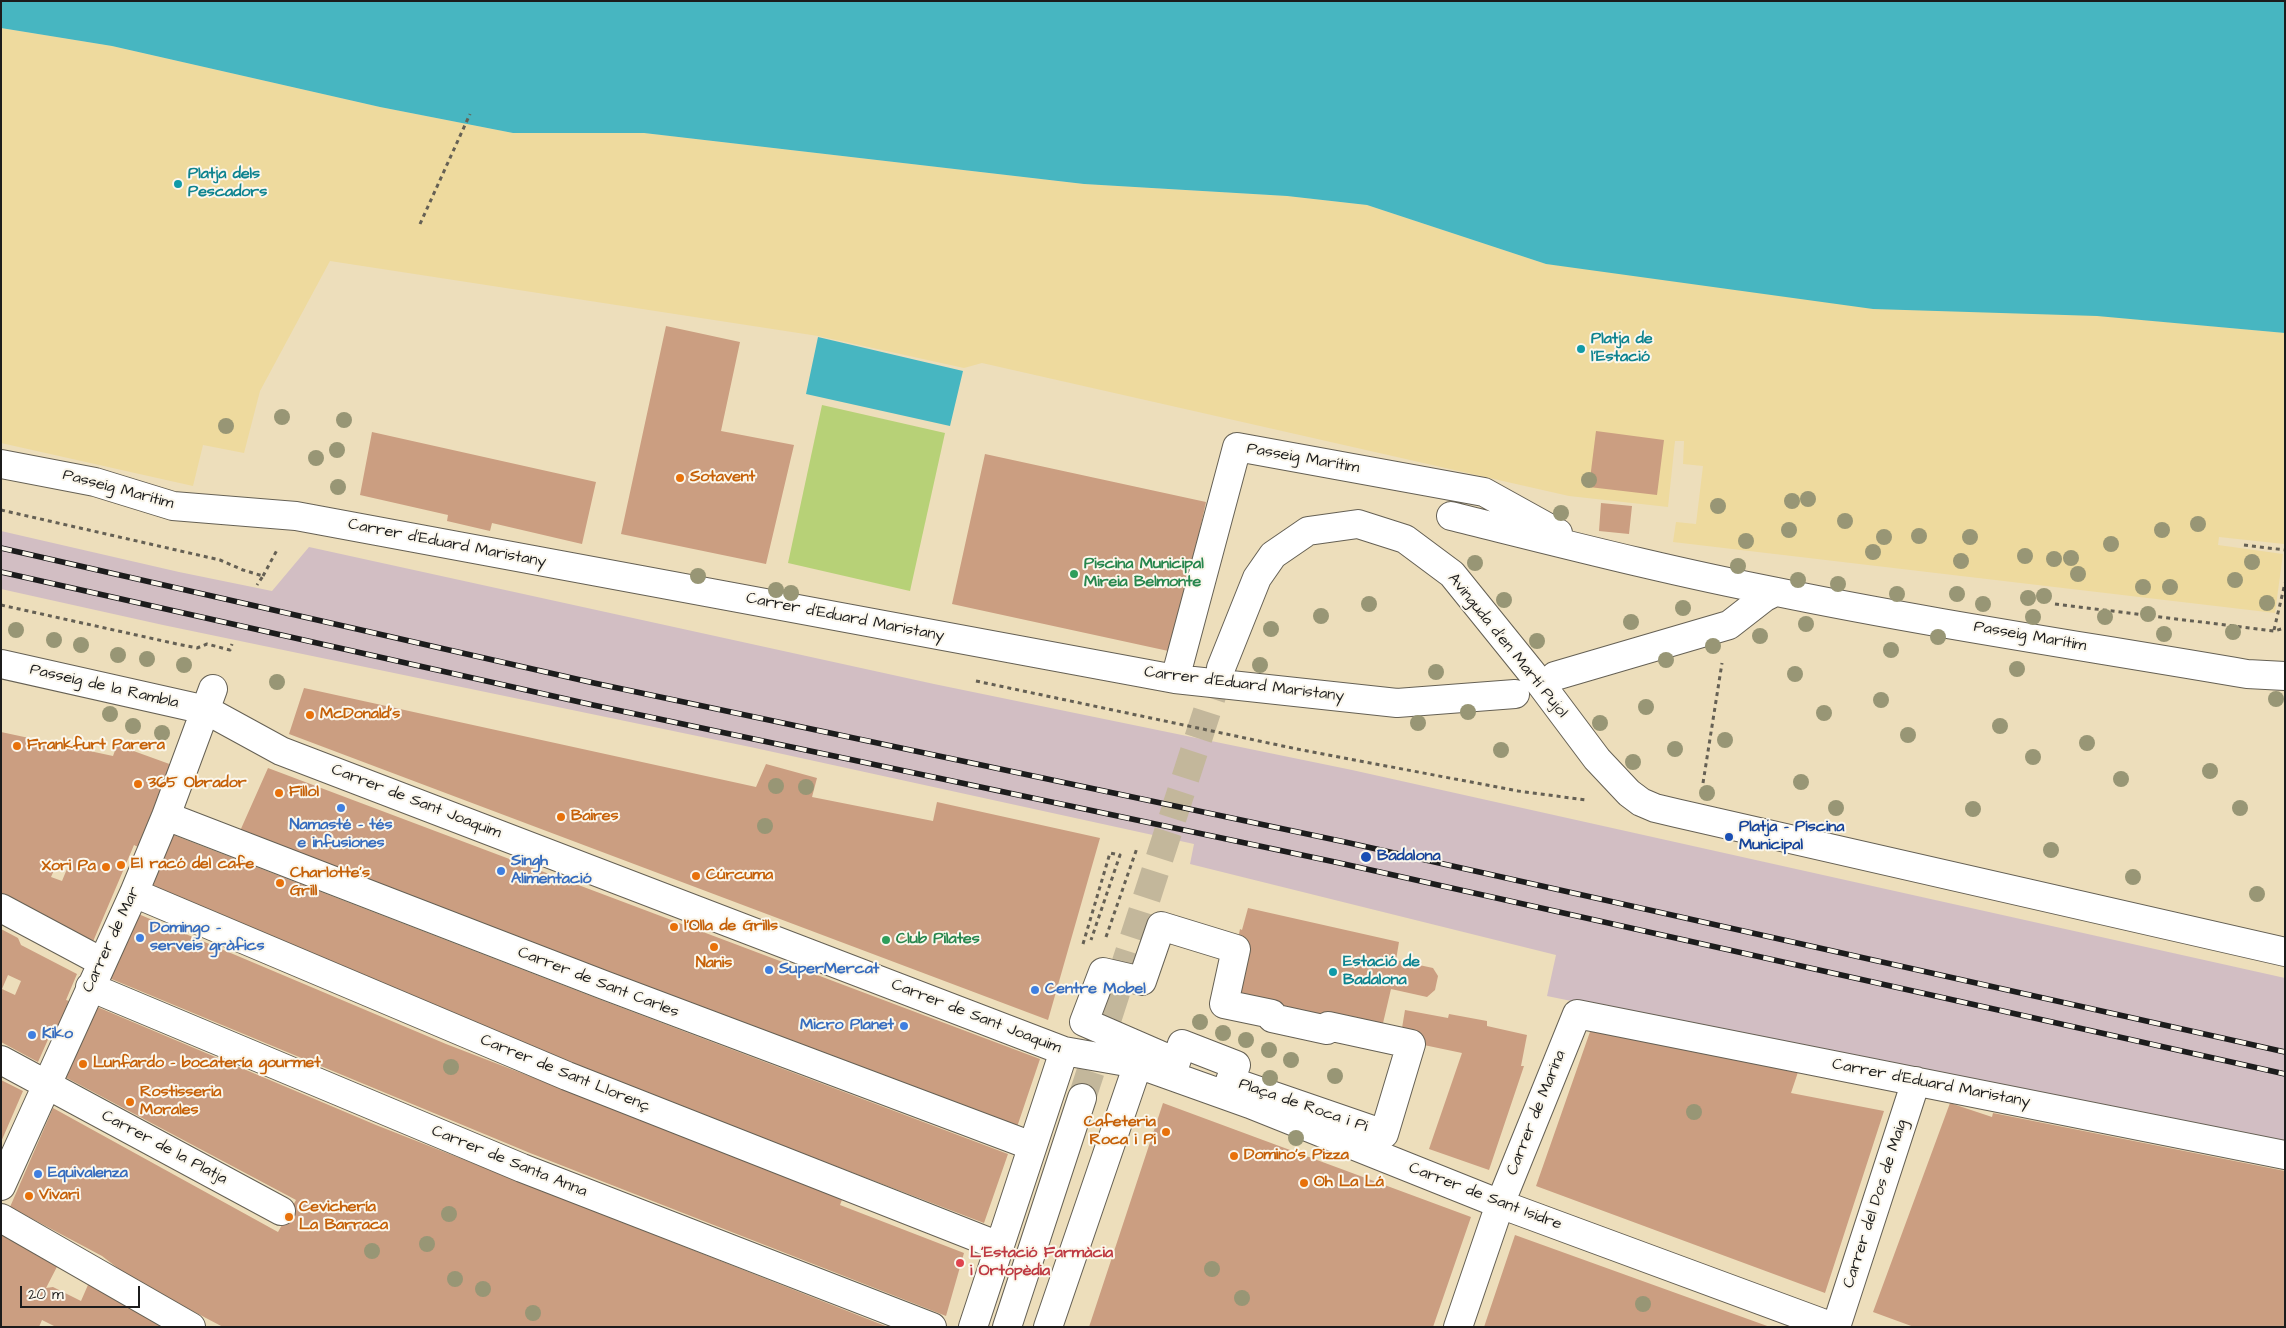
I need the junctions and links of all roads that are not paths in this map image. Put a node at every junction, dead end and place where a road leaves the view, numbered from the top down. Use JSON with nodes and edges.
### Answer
{"nodes":[{"id":1,"x":1,"y":464,"type":"edge"},
{"id":2,"x":296,"y":516,"type":"joint"},
{"id":3,"x":1452,"y":516,"type":"dead end"},
{"id":4,"x":1593,"y":552,"type":"junction"},
{"id":5,"x":1775,"y":592,"type":"junction"},
{"id":6,"x":1,"y":664,"type":"edge"},
{"id":7,"x":1221,"y":668,"type":"tunnel mouth"},
{"id":8,"x":1556,"y":676,"type":"dead end"},
{"id":9,"x":2285,"y":676,"type":"edge"},
{"id":10,"x":1175,"y":679,"type":"junction"},
{"id":11,"x":1515,"y":694,"type":"dead end"},
{"id":12,"x":210,"y":699,"type":"junction"},
{"id":13,"x":166,"y":816,"type":"junction"},
{"id":14,"x":134,"y":892,"type":"junction"},
{"id":15,"x":1,"y":908,"type":"edge"},
{"id":16,"x":2285,"y":952,"type":"edge"},
{"id":17,"x":102,"y":962,"type":"junction"},
{"id":18,"x":90,"y":987,"type":"junction"},
{"id":19,"x":1577,"y":1014,"type":"joint"},
{"id":20,"x":1380,"y":1037,"type":"joint"},
{"id":21,"x":1064,"y":1051,"type":"junction"},
{"id":22,"x":1,"y":1060,"type":"edge"},
{"id":23,"x":1138,"y":1064,"type":"junction"},
{"id":24,"x":1916,"y":1081,"type":"junction"},
{"id":25,"x":47,"y":1085,"type":"junction"},
{"id":26,"x":1082,"y":1098,"type":"tunnel mouth"},
{"id":27,"x":1032,"y":1146,"type":"junction"},
{"id":28,"x":2285,"y":1156,"type":"edge"},
{"id":29,"x":4,"y":1176,"type":"edge"},
{"id":30,"x":1500,"y":1204,"type":"junction"},
{"id":31,"x":281,"y":1211,"type":"dead end"},
{"id":32,"x":1,"y":1218,"type":"edge"},
{"id":33,"x":999,"y":1246,"type":"junction"},
{"id":34,"x":191,"y":1327,"type":"edge"},
{"id":35,"x":932,"y":1327,"type":"edge"},
{"id":36,"x":972,"y":1327,"type":"edge"},
{"id":37,"x":1007,"y":1327,"type":"edge"},
{"id":38,"x":1048,"y":1327,"type":"edge"},
{"id":39,"x":1458,"y":1327,"type":"edge"},
{"id":40,"x":1835,"y":1327,"type":"edge"}],
"edges":[{"from":1,"to":2,"type":"street","name":"Passeig Marítim"},
{"from":2,"to":10,"type":"street","name":"Carrer d'Eduard Maristany"},
{"from":3,"to":4,"type":"street","name":"Passeig Marítim"},
{"from":4,"to":5,"type":"street","name":"Passeig Marítim"},
{"from":4,"to":10,"type":"street","name":"Passeig Marítim"},
{"from":5,"to":8,"type":"street"},
{"from":5,"to":9,"type":"street","name":"Passeig Marítim"},
{"from":6,"to":12,"type":"street","name":"Passeig de la Rambla"},
{"from":7,"to":16,"type":"street","name":"Avinguda d'en Martí Pujol"},
{"from":10,"to":11,"type":"street","name":"Carrer d'Eduard Maristany"},
{"from":12,"to":13,"type":"street","name":"Carrer de Mar"},
{"from":12,"to":21,"type":"street","name":"Carrer de Sant Joaquim"},
{"from":13,"to":14,"type":"street","name":"Carrer de Mar"},
{"from":13,"to":27,"type":"street","name":"Carrer de Sant Carles"},
{"from":14,"to":17,"type":"street","name":"Carrer de Mar"},
{"from":14,"to":33,"type":"street","name":"Carrer de Sant Llorenç"},
{"from":15,"to":17,"type":"street"},
{"from":17,"to":18,"type":"street","name":"Carrer de Mar"},
{"from":18,"to":25,"type":"street","name":"Carrer de Mar"},
{"from":18,"to":35,"type":"street","name":"Carrer de Santa Anna"},
{"from":19,"to":24,"type":"street","name":"Carrer d'Eduard Maristany"},
{"from":19,"to":30,"type":"street","name":"Carrer de Marina"},
{"from":20,"to":20,"type":"street","name":"Plaça de Roca i Pi"},
{"from":21,"to":23,"type":"street","name":"Carrer de Sant Joaquim"},
{"from":21,"to":27,"type":"street"},
{"from":22,"to":25,"type":"street","name":"Carrer de la Platja"},
{"from":23,"to":30,"type":"street","name":"Carrer de Sant Isidre"},
{"from":23,"to":38,"type":"street"},
{"from":24,"to":28,"type":"street","name":"Carrer d'Eduard Maristany"},
{"from":24,"to":40,"type":"street","name":"Carrer del Dos de Maig"},
{"from":25,"to":29,"type":"street","name":"Carrer de Mar"},
{"from":25,"to":31,"type":"street","name":"Carrer de la Platja"},
{"from":26,"to":37,"type":"street"},
{"from":27,"to":33,"type":"street"},
{"from":30,"to":39,"type":"street","name":"Carrer de Marina"},
{"from":30,"to":40,"type":"street","name":"Carrer de Sant Isidre"},
{"from":32,"to":34,"type":"street"},
{"from":33,"to":36,"type":"street"}]}
